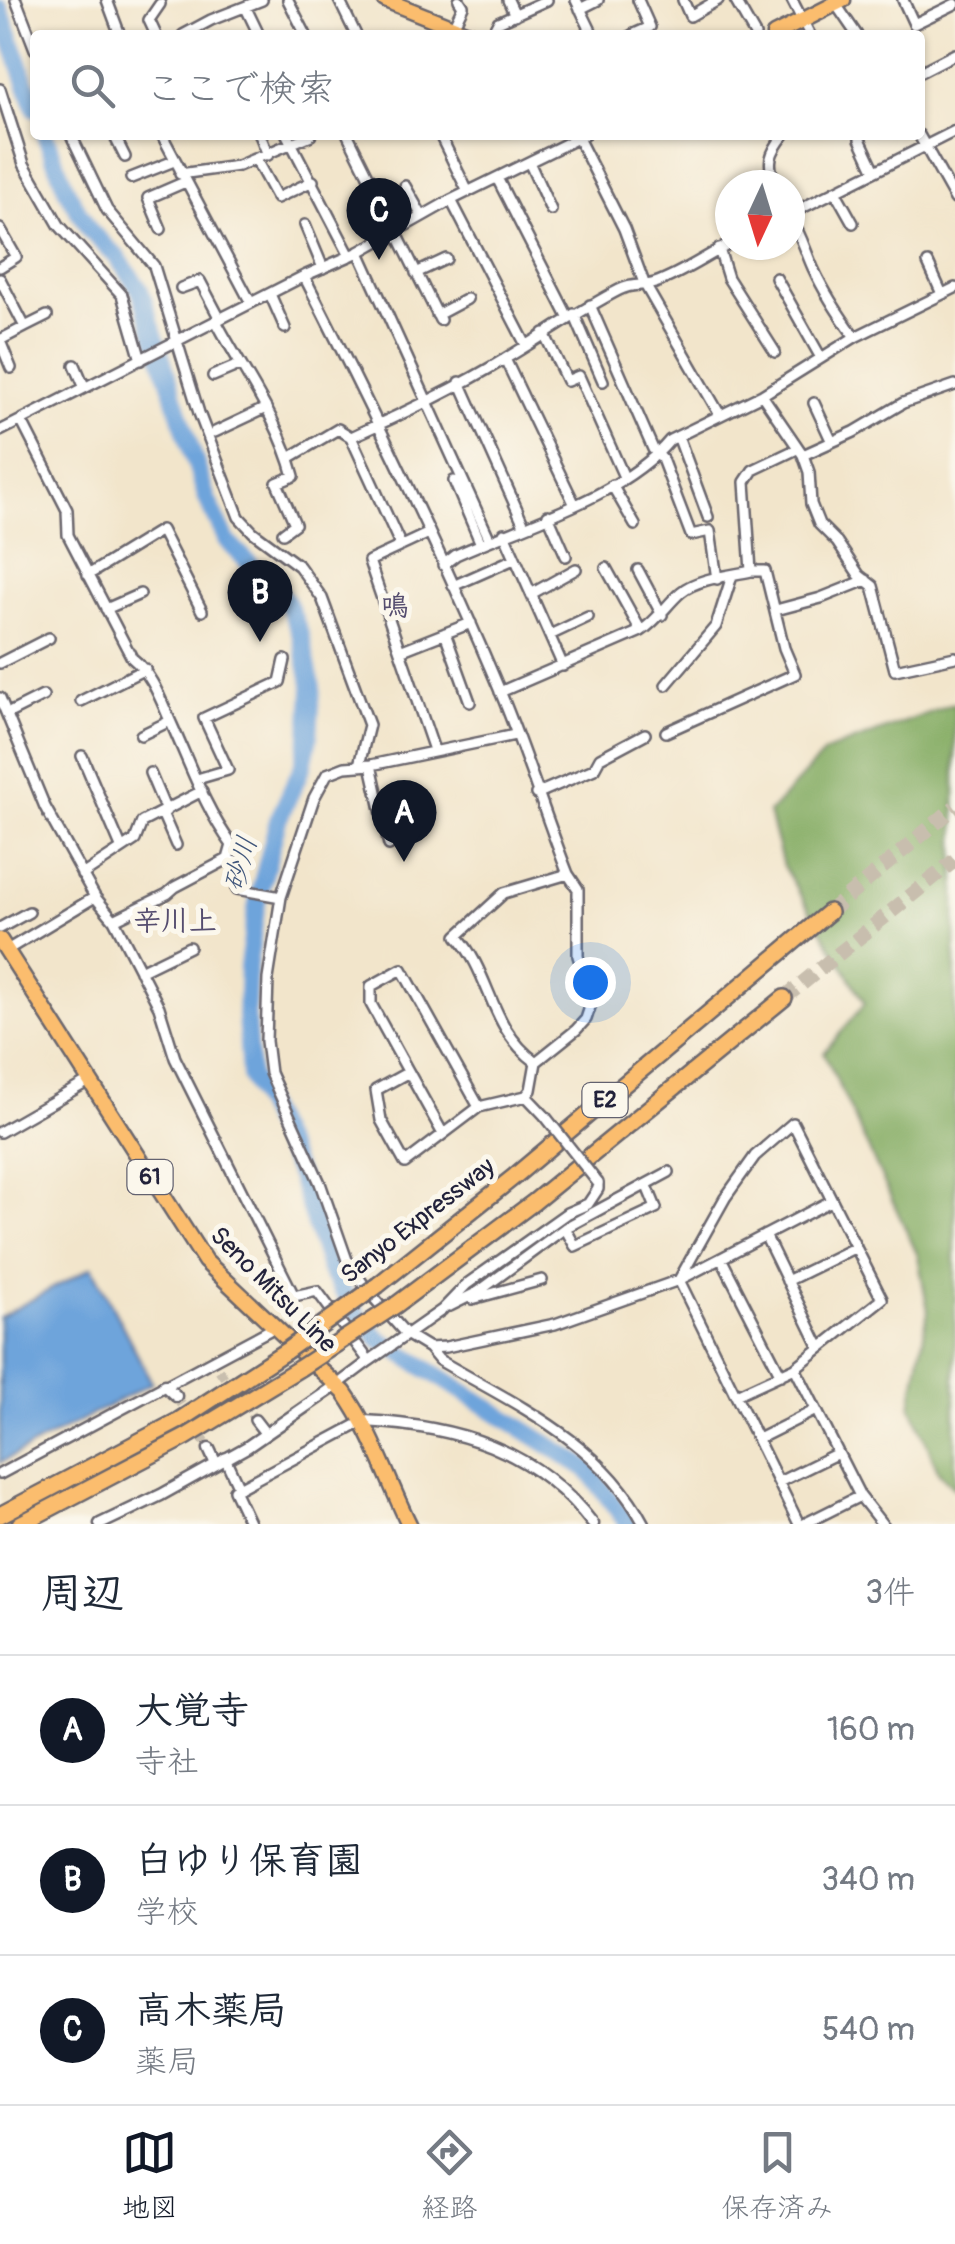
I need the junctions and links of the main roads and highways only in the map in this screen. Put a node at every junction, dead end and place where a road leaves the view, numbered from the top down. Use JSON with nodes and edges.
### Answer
{"nodes":[{"id":1,"x":385,"y":0,"type":"edge"},
{"id":2,"x":837,"y":1,"type":"edge"},
{"id":3,"x":445,"y":28,"type":"edge"},
{"id":4,"x":784,"y":30,"type":"edge"},
{"id":5,"x":830,"y":912,"type":"tunnel mouth"},
{"id":6,"x":4,"y":945,"type":"edge"},
{"id":7,"x":784,"y":998,"type":"tunnel mouth"},
{"id":8,"x":0,"y":1515,"type":"edge"},
{"id":9,"x":20,"y":1524,"type":"edge"},
{"id":10,"x":409,"y":1524,"type":"edge"}],
"edges":[{"from":1,"to":3,"type":"main road"},
{"from":2,"to":4,"type":"main road"},
{"from":5,"to":8,"type":"highway","name":"Sanyo Expressway","number":"E2","bridge":true},
{"from":6,"to":10,"type":"main road","name":"Seno Mitsu Line","number":"61"},
{"from":7,"to":9,"type":"highway","name":"Sanyo Expressway","number":"E2","bridge":true}]}
